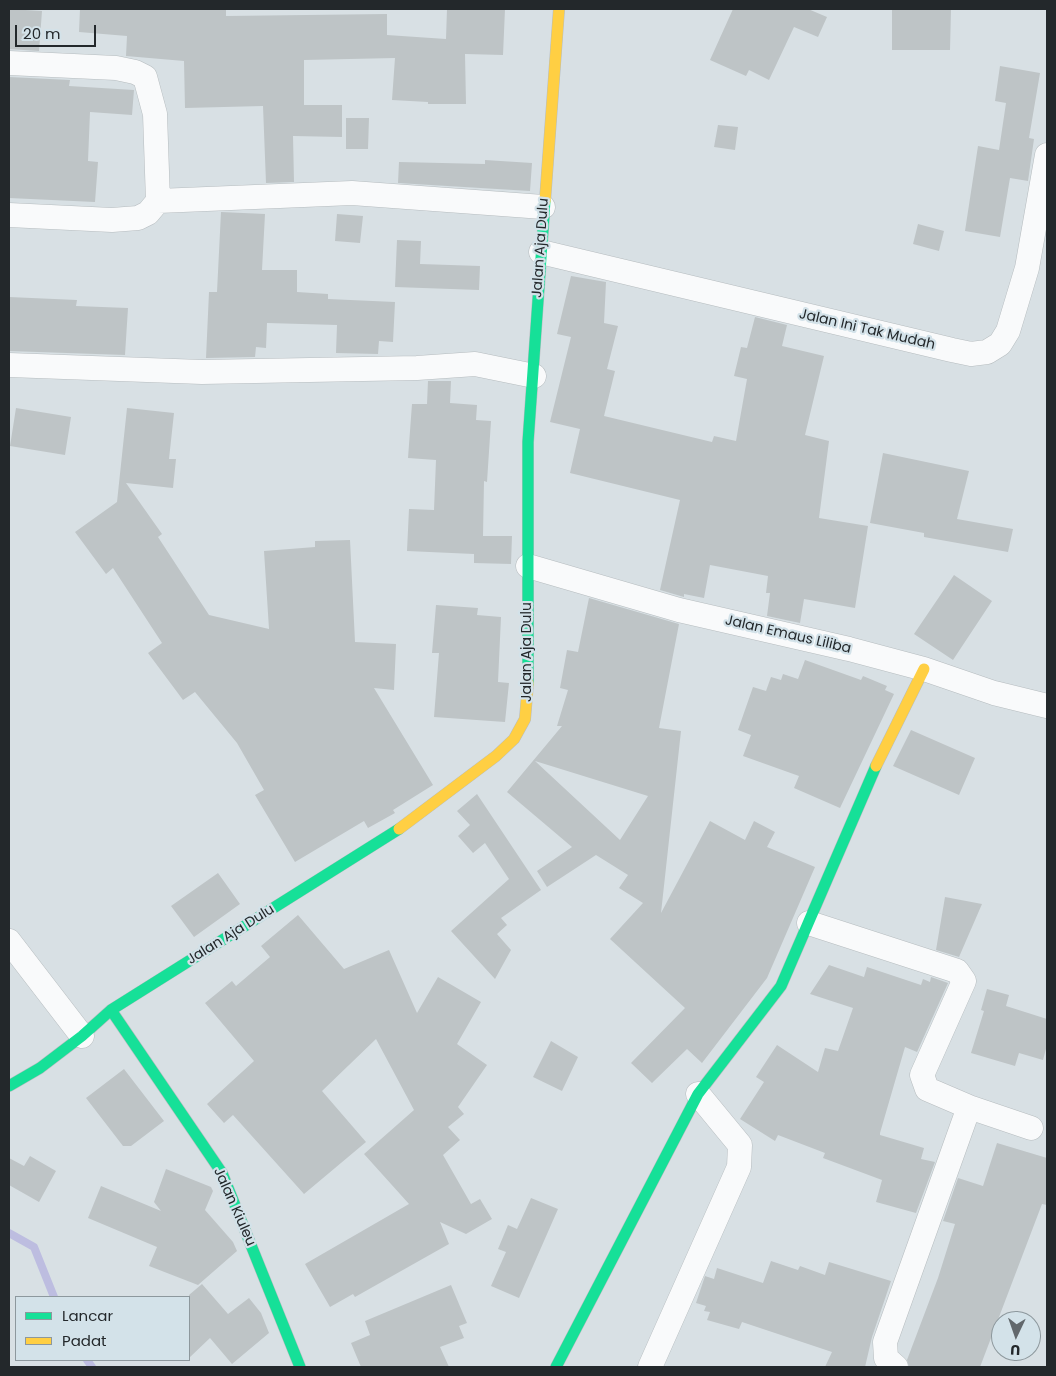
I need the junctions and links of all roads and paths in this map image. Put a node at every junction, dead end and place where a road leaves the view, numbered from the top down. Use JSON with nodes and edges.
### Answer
{"nodes":[{"id":1,"x":559,"y":9,"type":"edge"},
{"id":2,"x":9,"y":63,"type":"edge"},
{"id":3,"x":1047,"y":155,"type":"edge"},
{"id":4,"x":158,"y":201,"type":"junction"},
{"id":5,"x":543,"y":207,"type":"junction"},
{"id":6,"x":9,"y":215,"type":"edge"},
{"id":7,"x":541,"y":252,"type":"junction"},
{"id":8,"x":9,"y":365,"type":"edge"},
{"id":9,"x":534,"y":376,"type":"junction"},
{"id":10,"x":528,"y":566,"type":"junction"},
{"id":11,"x":924,"y":669,"type":"junction"},
{"id":12,"x":1047,"y":706,"type":"edge"},
{"id":13,"x":809,"y":923,"type":"junction"},
{"id":14,"x":9,"y":941,"type":"edge"},
{"id":15,"x":111,"y":1010,"type":"junction"},
{"id":16,"x":82,"y":1036,"type":"junction"},
{"id":17,"x":9,"y":1086,"type":"edge"},
{"id":18,"x":698,"y":1094,"type":"junction"},
{"id":19,"x":969,"y":1107,"type":"junction"},
{"id":20,"x":1031,"y":1128,"type":"dead end"},
{"id":21,"x":300,"y":1367,"type":"edge"},
{"id":22,"x":556,"y":1367,"type":"edge"},
{"id":23,"x":650,"y":1367,"type":"edge"},
{"id":24,"x":896,"y":1367,"type":"edge"}],
"edges":[{"from":1,"to":5,"type":"street","name":"Jalan Aja Dulu"},
{"from":2,"to":4,"type":"street"},
{"from":3,"to":7,"type":"street","name":"Jalan Ini Tak Mudah"},
{"from":4,"to":5,"type":"street"},
{"from":4,"to":6,"type":"street"},
{"from":5,"to":7,"type":"street","name":"Jalan Aja Dulu"},
{"from":7,"to":9,"type":"street","name":"Jalan Aja Dulu"},
{"from":8,"to":9,"type":"street"},
{"from":9,"to":10,"type":"street","name":"Jalan Aja Dulu"},
{"from":10,"to":11,"type":"street","name":"Jalan Emaus Liliba"},
{"from":10,"to":15,"type":"street","name":"Jalan Aja Dulu"},
{"from":11,"to":12,"type":"street","name":"Jalan Emaus Liliba"},
{"from":11,"to":13,"type":"street"},
{"from":13,"to":18,"type":"street"},
{"from":13,"to":19,"type":"street"},
{"from":14,"to":16,"type":"street"},
{"from":15,"to":16,"type":"street","name":"Jalan Aja Dulu"},
{"from":15,"to":21,"type":"street","name":"Jalan Kiuleu"},
{"from":16,"to":17,"type":"street","name":"Jalan Aja Dulu"},
{"from":18,"to":22,"type":"street"},
{"from":18,"to":23,"type":"street"},
{"from":19,"to":20,"type":"street"},
{"from":19,"to":24,"type":"street"}]}
